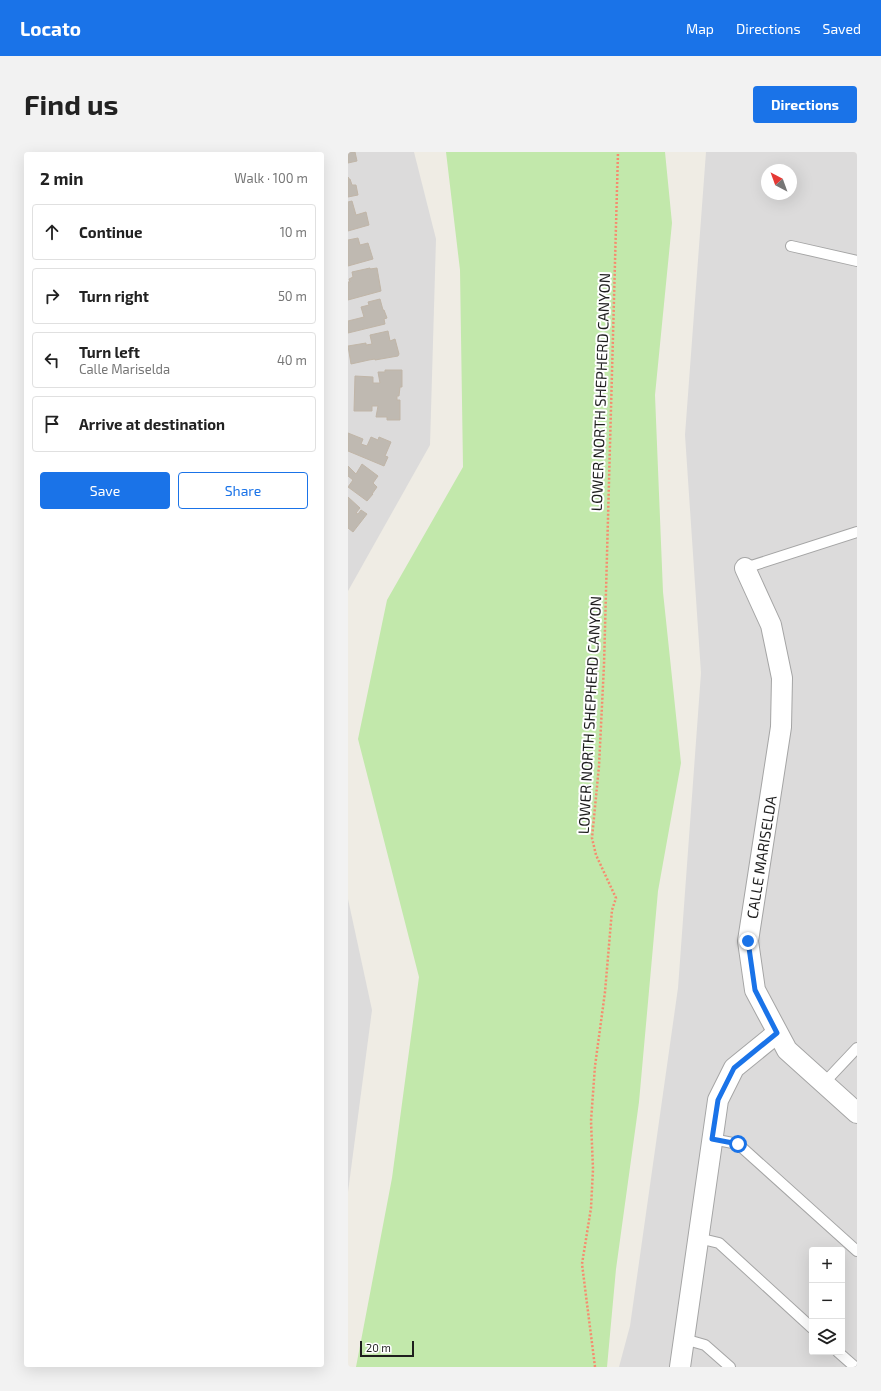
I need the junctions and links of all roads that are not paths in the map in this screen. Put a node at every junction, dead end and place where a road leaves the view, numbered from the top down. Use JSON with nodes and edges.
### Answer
{"nodes":[{"id":1,"x":791,"y":246,"type":"dead end"},
{"id":2,"x":857,"y":261,"type":"edge"},
{"id":3,"x":857,"y":532,"type":"edge"},
{"id":4,"x":745,"y":568,"type":"joint"},
{"id":5,"x":777,"y":1033,"type":"junction"},
{"id":6,"x":857,"y":1048,"type":"edge"},
{"id":7,"x":824,"y":1083,"type":"junction"},
{"id":8,"x":857,"y":1114,"type":"edge"},
{"id":9,"x":712,"y":1139,"type":"junction"},
{"id":10,"x":698,"y":1238,"type":"junction"},
{"id":11,"x":857,"y":1251,"type":"edge"},
{"id":12,"x":809,"y":1325,"type":"edge"},
{"id":13,"x":684,"y":1339,"type":"junction"},
{"id":14,"x":841,"y":1355,"type":"edge"},
{"id":15,"x":680,"y":1367,"type":"edge"},
{"id":16,"x":730,"y":1367,"type":"edge"},
{"id":17,"x":855,"y":1367,"type":"edge"}],
"edges":[{"from":1,"to":2,"type":"lane"},
{"from":3,"to":4,"type":"lane"},
{"from":4,"to":5,"type":"street","name":"CALLE MARISELDA"},
{"from":5,"to":7,"type":"street","name":"CALLE MARISELDA"},
{"from":5,"to":9,"type":"street"},
{"from":6,"to":7,"type":"lane"},
{"from":7,"to":8,"type":"street","name":"CALLE MARISELDA"},
{"from":9,"to":10,"type":"street"},
{"from":9,"to":11,"type":"lane"},
{"from":10,"to":12,"type":"lane"},
{"from":10,"to":13,"type":"street"},
{"from":13,"to":15,"type":"street"},
{"from":13,"to":16,"type":"lane"},
{"from":14,"to":17,"type":"lane"}]}
